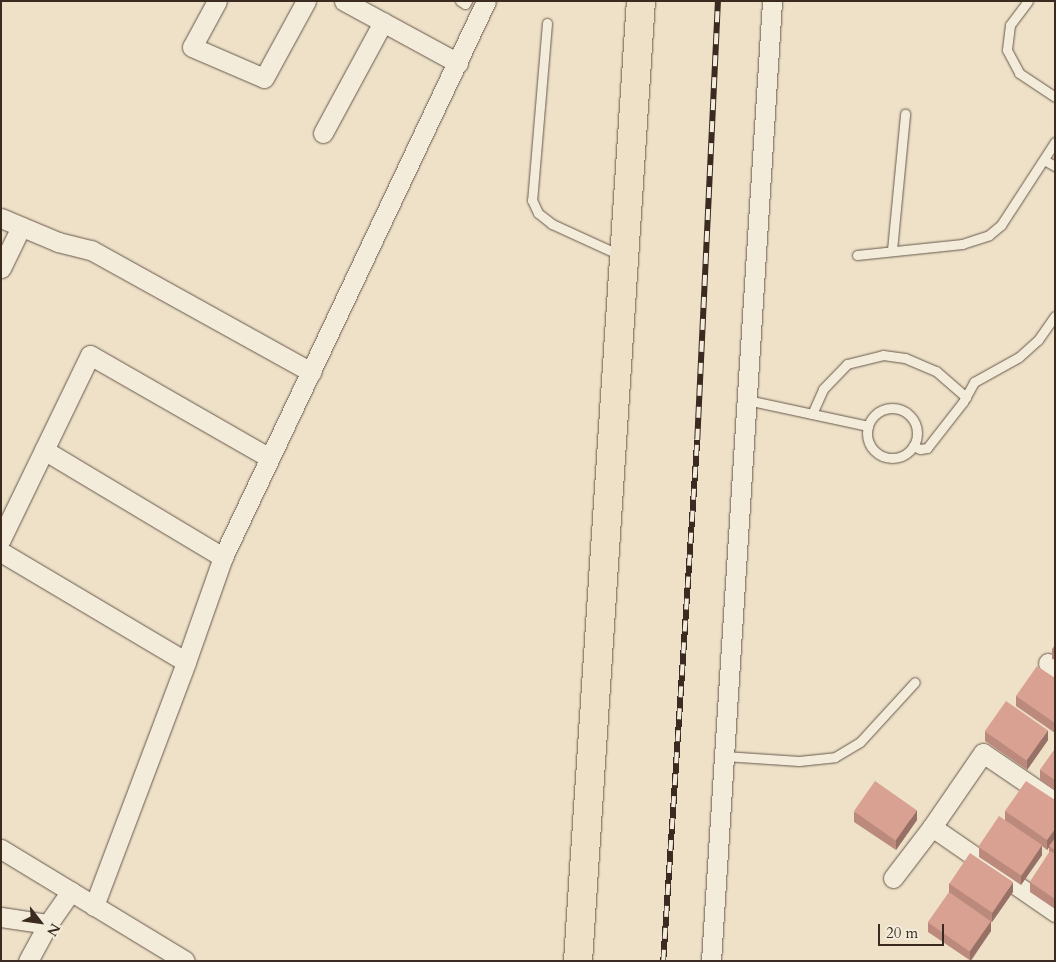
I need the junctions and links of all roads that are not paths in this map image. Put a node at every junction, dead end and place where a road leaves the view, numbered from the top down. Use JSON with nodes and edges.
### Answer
{"nodes":[{"id":1,"x":217,"y":1,"type":"edge"},
{"id":2,"x":306,"y":1,"type":"edge"},
{"id":3,"x":344,"y":1,"type":"edge"},
{"id":4,"x":460,"y":1,"type":"edge"},
{"id":5,"x":466,"y":1,"type":"edge"},
{"id":6,"x":486,"y":1,"type":"edge"},
{"id":7,"x":641,"y":1,"type":"edge"},
{"id":8,"x":772,"y":1,"type":"edge"},
{"id":9,"x":1028,"y":1,"type":"edge"},
{"id":10,"x":383,"y":22,"type":"junction"},
{"id":11,"x":547,"y":23,"type":"dead end"},
{"id":12,"x":458,"y":63,"type":"junction"},
{"id":13,"x":1055,"y":96,"type":"edge"},
{"id":14,"x":906,"y":114,"type":"dead end"},
{"id":15,"x":323,"y":133,"type":"dead end"},
{"id":16,"x":1055,"y":142,"type":"edge"},
{"id":17,"x":1044,"y":160,"type":"junction"},
{"id":18,"x":1055,"y":166,"type":"edge"},
{"id":19,"x":1,"y":218,"type":"edge"},
{"id":20,"x":21,"y":227,"type":"junction"},
{"id":21,"x":892,"y":250,"type":"junction"},
{"id":22,"x":856,"y":255,"type":"dead end"},
{"id":23,"x":624,"y":257,"type":"junction"},
{"id":24,"x":1,"y":268,"type":"edge"},
{"id":25,"x":1055,"y":316,"type":"edge"},
{"id":26,"x":312,"y":372,"type":"junction"},
{"id":27,"x":966,"y":397,"type":"junction"},
{"id":28,"x":747,"y":400,"type":"junction"},
{"id":29,"x":812,"y":414,"type":"junction"},
{"id":30,"x":868,"y":426,"type":"junction"},
{"id":31,"x":913,"y":446,"type":"junction"},
{"id":32,"x":44,"y":450,"type":"junction"},
{"id":33,"x":270,"y":458,"type":"junction"},
{"id":34,"x":1,"y":539,"type":"edge"},
{"id":35,"x":1,"y":552,"type":"edge"},
{"id":36,"x":223,"y":557,"type":"junction"},
{"id":37,"x":186,"y":662,"type":"junction"},
{"id":38,"x":915,"y":682,"type":"dead end"},
{"id":39,"x":724,"y":756,"type":"junction"},
{"id":40,"x":1055,"y":802,"type":"edge"},
{"id":41,"x":932,"y":827,"type":"junction"},
{"id":42,"x":1,"y":849,"type":"edge"},
{"id":43,"x":893,"y":878,"type":"dead end"},
{"id":44,"x":71,"y":892,"type":"junction"},
{"id":45,"x":94,"y":906,"type":"junction"},
{"id":46,"x":1055,"y":912,"type":"edge"},
{"id":47,"x":1,"y":917,"type":"edge"},
{"id":48,"x":48,"y":924,"type":"junction"},
{"id":49,"x":28,"y":961,"type":"edge"},
{"id":50,"x":185,"y":961,"type":"edge"},
{"id":51,"x":578,"y":961,"type":"edge"},
{"id":52,"x":711,"y":961,"type":"edge"}],
"edges":[{"from":1,"to":2,"type":"street"},
{"from":3,"to":10,"type":"street"},
{"from":4,"to":5,"type":"lane"},
{"from":6,"to":12,"type":"street"},
{"from":7,"to":23,"type":"main road"},
{"from":8,"to":28,"type":"street"},
{"from":9,"to":13,"type":"lane"},
{"from":10,"to":12,"type":"street"},
{"from":10,"to":15,"type":"street"},
{"from":11,"to":23,"type":"lane"},
{"from":12,"to":26,"type":"street"},
{"from":14,"to":21,"type":"lane"},
{"from":16,"to":17,"type":"lane"},
{"from":17,"to":18,"type":"lane"},
{"from":17,"to":21,"type":"lane"},
{"from":19,"to":20,"type":"street"},
{"from":20,"to":24,"type":"street"},
{"from":20,"to":26,"type":"street"},
{"from":21,"to":22,"type":"lane"},
{"from":23,"to":51,"type":"main road"},
{"from":25,"to":27,"type":"lane"},
{"from":26,"to":33,"type":"street"},
{"from":27,"to":29,"type":"lane"},
{"from":27,"to":31,"type":"lane"},
{"from":28,"to":29,"type":"lane"},
{"from":28,"to":39,"type":"street"},
{"from":29,"to":30,"type":"lane"},
{"from":30,"to":31,"type":"lane"},
{"from":30,"to":31,"type":"lane"},
{"from":32,"to":33,"type":"street"},
{"from":32,"to":34,"type":"street"},
{"from":32,"to":36,"type":"street"},
{"from":33,"to":36,"type":"street"},
{"from":35,"to":37,"type":"street"},
{"from":36,"to":37,"type":"street"},
{"from":37,"to":45,"type":"street"},
{"from":38,"to":39,"type":"lane"},
{"from":39,"to":52,"type":"street"},
{"from":40,"to":41,"type":"street"},
{"from":41,"to":43,"type":"street"},
{"from":41,"to":46,"type":"street"},
{"from":42,"to":44,"type":"street"},
{"from":44,"to":45,"type":"street"},
{"from":44,"to":48,"type":"street"},
{"from":45,"to":50,"type":"street"},
{"from":47,"to":48,"type":"street"},
{"from":48,"to":49,"type":"street"}]}
